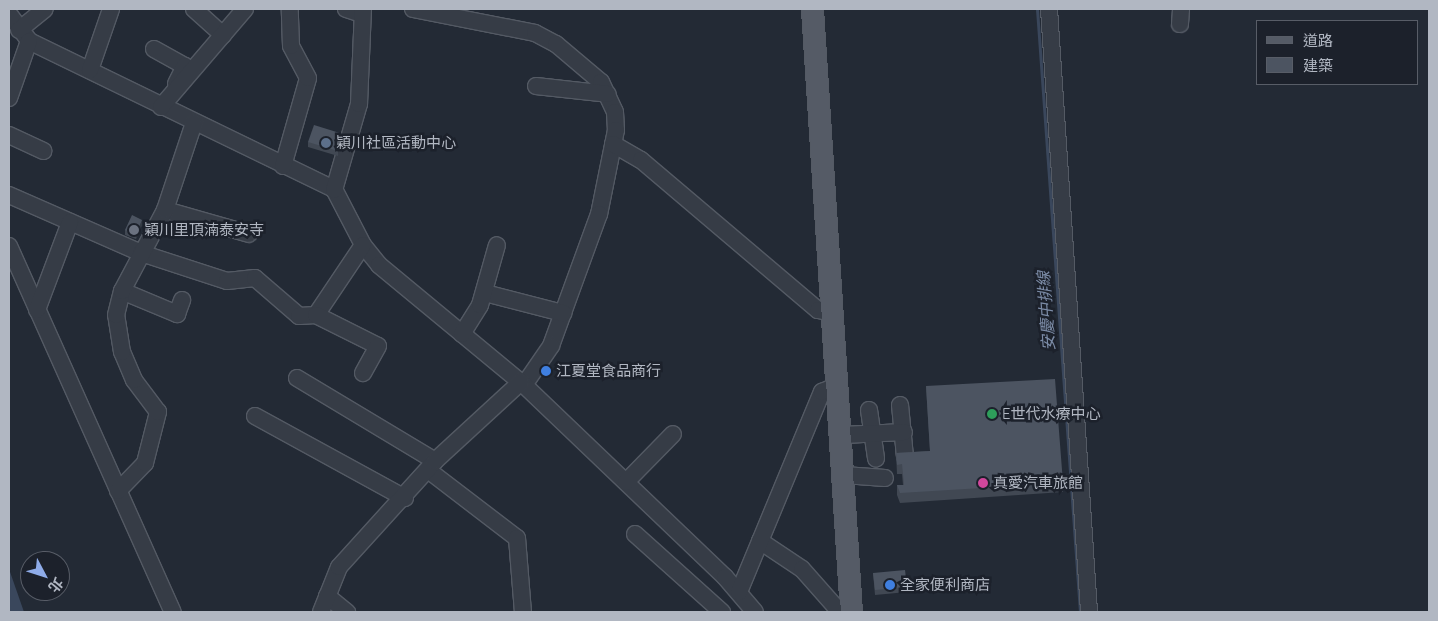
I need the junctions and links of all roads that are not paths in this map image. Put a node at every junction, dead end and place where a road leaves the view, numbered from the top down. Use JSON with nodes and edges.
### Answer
{"nodes":[{"id":1,"x":45,"y":9,"type":"edge"},
{"id":2,"x":111,"y":9,"type":"edge"},
{"id":3,"x":194,"y":9,"type":"edge"},
{"id":4,"x":245,"y":9,"type":"edge"},
{"id":5,"x":290,"y":9,"type":"edge"},
{"id":6,"x":413,"y":9,"type":"edge"},
{"id":7,"x":812,"y":9,"type":"edge"},
{"id":8,"x":1054,"y":9,"type":"edge"},
{"id":9,"x":356,"y":10,"type":"edge"},
{"id":10,"x":9,"y":14,"type":"edge"},
{"id":11,"x":222,"y":35,"type":"junction"},
{"id":12,"x":24,"y":36,"type":"junction"},
{"id":13,"x":154,"y":49,"type":"dead end"},
{"id":14,"x":90,"y":70,"type":"junction"},
{"id":15,"x":536,"y":86,"type":"dead end"},
{"id":16,"x":608,"y":94,"type":"junction"},
{"id":17,"x":9,"y":98,"type":"edge"},
{"id":18,"x":165,"y":103,"type":"junction"},
{"id":19,"x":194,"y":123,"type":"junction"},
{"id":20,"x":9,"y":136,"type":"edge"},
{"id":21,"x":613,"y":144,"type":"junction"},
{"id":22,"x":44,"y":151,"type":"dead end"},
{"id":23,"x":283,"y":166,"type":"junction"},
{"id":24,"x":334,"y":190,"type":"junction"},
{"id":25,"x":9,"y":195,"type":"edge"},
{"id":26,"x":165,"y":210,"type":"junction"},
{"id":27,"x":70,"y":222,"type":"junction"},
{"id":28,"x":249,"y":234,"type":"dead end"},
{"id":29,"x":363,"y":245,"type":"junction"},
{"id":30,"x":497,"y":245,"type":"dead end"},
{"id":31,"x":9,"y":246,"type":"edge"},
{"id":32,"x":141,"y":253,"type":"junction"},
{"id":33,"x":122,"y":291,"type":"junction"},
{"id":34,"x":485,"y":293,"type":"junction"},
{"id":35,"x":182,"y":300,"type":"dead end"},
{"id":36,"x":37,"y":310,"type":"junction"},
{"id":37,"x":563,"y":313,"type":"junction"},
{"id":38,"x":834,"y":313,"type":"junction"},
{"id":39,"x":316,"y":315,"type":"junction"},
{"id":40,"x":462,"y":334,"type":"junction"},
{"id":41,"x":363,"y":373,"type":"dead end"},
{"id":42,"x":297,"y":378,"type":"dead end"},
{"id":43,"x":522,"y":384,"type":"junction"},
{"id":44,"x":838,"y":386,"type":"junction"},
{"id":45,"x":900,"y":405,"type":"dead end"},
{"id":46,"x":869,"y":410,"type":"dead end"},
{"id":47,"x":255,"y":416,"type":"dead end"},
{"id":48,"x":904,"y":432,"type":"junction"},
{"id":49,"x":874,"y":433,"type":"junction"},
{"id":50,"x":673,"y":434,"type":"dead end"},
{"id":51,"x":843,"y":435,"type":"junction"},
{"id":52,"x":905,"y":457,"type":"edge"},
{"id":53,"x":876,"y":458,"type":"dead end"},
{"id":54,"x":431,"y":465,"type":"junction"},
{"id":55,"x":844,"y":475,"type":"junction"},
{"id":56,"x":884,"y":478,"type":"dead end"},
{"id":57,"x":626,"y":482,"type":"junction"},
{"id":58,"x":118,"y":491,"type":"junction"},
{"id":59,"x":405,"y":498,"type":"junction"},
{"id":60,"x":635,"y":534,"type":"dead end"},
{"id":61,"x":760,"y":541,"type":"junction"},
{"id":62,"x":742,"y":594,"type":"junction"},
{"id":63,"x":327,"y":596,"type":"junction"},
{"id":64,"x":173,"y":612,"type":"edge"},
{"id":65,"x":321,"y":612,"type":"edge"},
{"id":66,"x":347,"y":612,"type":"edge"},
{"id":67,"x":523,"y":612,"type":"edge"},
{"id":68,"x":722,"y":612,"type":"edge"},
{"id":69,"x":738,"y":612,"type":"edge"},
{"id":70,"x":755,"y":612,"type":"edge"},
{"id":71,"x":840,"y":612,"type":"edge"},
{"id":72,"x":851,"y":612,"type":"edge"},
{"id":73,"x":1089,"y":612,"type":"edge"}],
"edges":[{"from":1,"to":12,"type":"street"},
{"from":2,"to":14,"type":"street"},
{"from":3,"to":11,"type":"street"},
{"from":4,"to":11,"type":"street"},
{"from":5,"to":23,"type":"street"},
{"from":6,"to":16,"type":"street"},
{"from":7,"to":38,"type":"main road"},
{"from":8,"to":73,"type":"street"},
{"from":9,"to":24,"type":"street"},
{"from":10,"to":12,"type":"street"},
{"from":11,"to":18,"type":"street"},
{"from":12,"to":14,"type":"street"},
{"from":12,"to":17,"type":"street"},
{"from":13,"to":18,"type":"street"},
{"from":14,"to":18,"type":"street"},
{"from":15,"to":16,"type":"street"},
{"from":16,"to":21,"type":"street"},
{"from":18,"to":19,"type":"street"},
{"from":19,"to":23,"type":"street"},
{"from":19,"to":26,"type":"street"},
{"from":20,"to":22,"type":"street"},
{"from":21,"to":37,"type":"street"},
{"from":21,"to":38,"type":"street"},
{"from":23,"to":24,"type":"street"},
{"from":24,"to":29,"type":"street"},
{"from":25,"to":27,"type":"street"},
{"from":26,"to":28,"type":"street"},
{"from":26,"to":32,"type":"street"},
{"from":27,"to":32,"type":"street"},
{"from":27,"to":36,"type":"street"},
{"from":29,"to":39,"type":"street"},
{"from":29,"to":40,"type":"street"},
{"from":30,"to":34,"type":"street"},
{"from":31,"to":36,"type":"street"},
{"from":32,"to":33,"type":"street"},
{"from":32,"to":39,"type":"street"},
{"from":33,"to":35,"type":"street"},
{"from":33,"to":58,"type":"street"},
{"from":34,"to":37,"type":"street"},
{"from":34,"to":40,"type":"street"},
{"from":36,"to":58,"type":"street"},
{"from":37,"to":43,"type":"street"},
{"from":38,"to":44,"type":"main road"},
{"from":39,"to":41,"type":"street"},
{"from":40,"to":43,"type":"street"},
{"from":42,"to":54,"type":"street"},
{"from":43,"to":54,"type":"street"},
{"from":43,"to":57,"type":"street"},
{"from":44,"to":51,"type":"main road"},
{"from":44,"to":61,"type":"street"},
{"from":45,"to":48,"type":"street"},
{"from":46,"to":49,"type":"street"},
{"from":47,"to":59,"type":"street"},
{"from":48,"to":49,"type":"street"},
{"from":48,"to":52,"type":"street"},
{"from":49,"to":51,"type":"street"},
{"from":49,"to":53,"type":"street"},
{"from":50,"to":57,"type":"street"},
{"from":51,"to":55,"type":"main road"},
{"from":54,"to":59,"type":"street"},
{"from":54,"to":67,"type":"street"},
{"from":55,"to":56,"type":"street"},
{"from":55,"to":72,"type":"main road"},
{"from":57,"to":62,"type":"street"},
{"from":58,"to":64,"type":"street"},
{"from":59,"to":63,"type":"street"},
{"from":60,"to":68,"type":"street"},
{"from":61,"to":62,"type":"street"},
{"from":61,"to":71,"type":"street"},
{"from":62,"to":69,"type":"street"},
{"from":62,"to":70,"type":"street"},
{"from":63,"to":65,"type":"street"},
{"from":63,"to":66,"type":"street"}]}
